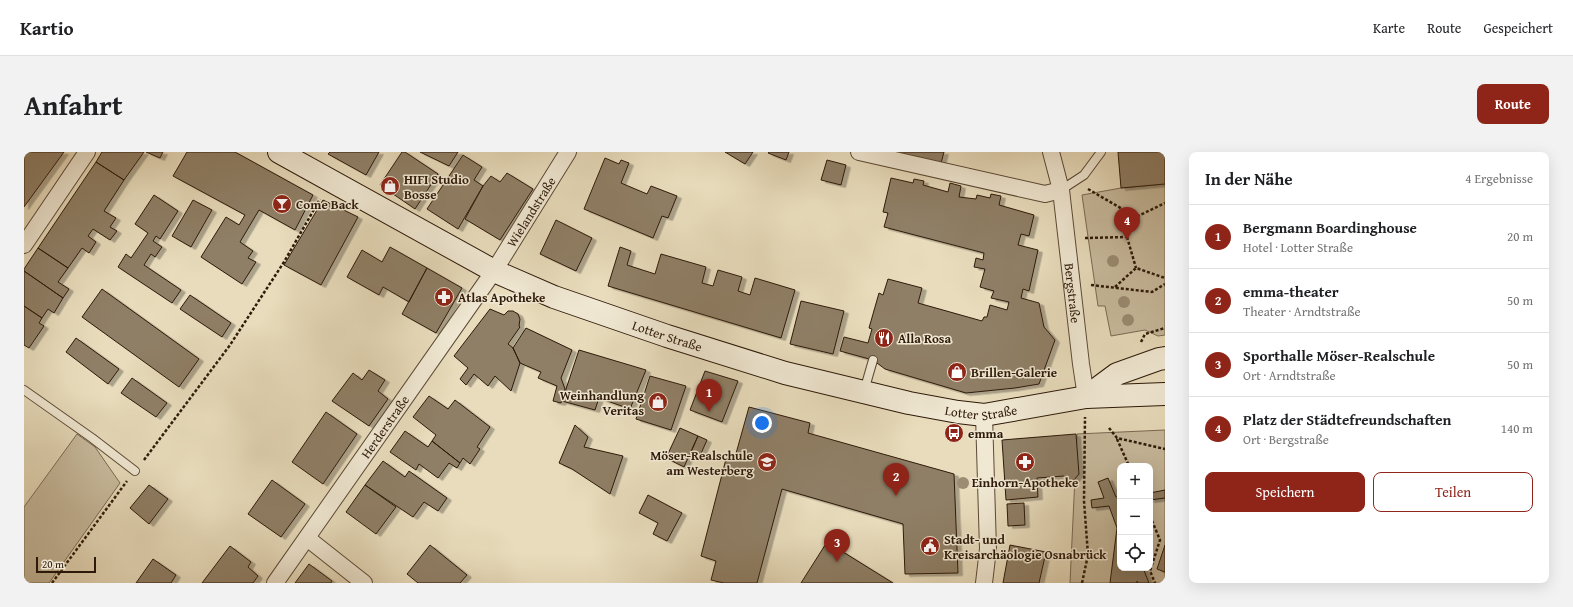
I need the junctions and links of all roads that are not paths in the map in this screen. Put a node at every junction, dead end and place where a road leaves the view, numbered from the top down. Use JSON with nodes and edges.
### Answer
{"nodes":[{"id":1,"x":87,"y":152,"type":"edge"},
{"id":2,"x":279,"y":152,"type":"edge"},
{"id":3,"x":568,"y":152,"type":"edge"},
{"id":4,"x":858,"y":152,"type":"edge"},
{"id":5,"x":1051,"y":152,"type":"edge"},
{"id":6,"x":1101,"y":152,"type":"edge"},
{"id":7,"x":1061,"y":190,"type":"junction"},
{"id":8,"x":24,"y":245,"type":"edge"},
{"id":9,"x":494,"y":271,"type":"junction"},
{"id":10,"x":1165,"y":358,"type":"edge"},
{"id":11,"x":873,"y":360,"type":"dead end"},
{"id":12,"x":24,"y":390,"type":"edge"},
{"id":13,"x":864,"y":392,"type":"junction"},
{"id":14,"x":1165,"y":394,"type":"edge"},
{"id":15,"x":1086,"y":397,"type":"junction"},
{"id":16,"x":984,"y":415,"type":"junction"},
{"id":17,"x":135,"y":470,"type":"road end"},
{"id":18,"x":307,"y":538,"type":"junction"},
{"id":19,"x":275,"y":583,"type":"edge"},
{"id":20,"x":364,"y":583,"type":"edge"},
{"id":21,"x":984,"y":583,"type":"edge"}],
"edges":[{"from":1,"to":8,"type":"street"},
{"from":2,"to":9,"type":"street","name":"Lotter Straße"},
{"from":3,"to":9,"type":"street","name":"Wielandstraße"},
{"from":4,"to":7,"type":"street"},
{"from":5,"to":7,"type":"street","name":"Bergstraße"},
{"from":6,"to":7,"type":"lane"},
{"from":7,"to":15,"type":"street","name":"Bergstraße"},
{"from":9,"to":13,"type":"street","name":"Lotter Straße"},
{"from":9,"to":18,"type":"street","name":"Herderstraße"},
{"from":10,"to":15,"type":"street","name":"Lotter Straße"},
{"from":11,"to":13,"type":"lane"},
{"from":12,"to":17,"type":"lane"},
{"from":13,"to":16,"type":"street","name":"Lotter Straße"},
{"from":14,"to":15,"type":"street","name":"Lotter Straße"},
{"from":15,"to":16,"type":"street","name":"Lotter Straße"},
{"from":16,"to":21,"type":"street"},
{"from":18,"to":19,"type":"street","name":"Herderstraße"},
{"from":18,"to":20,"type":"street"}]}
